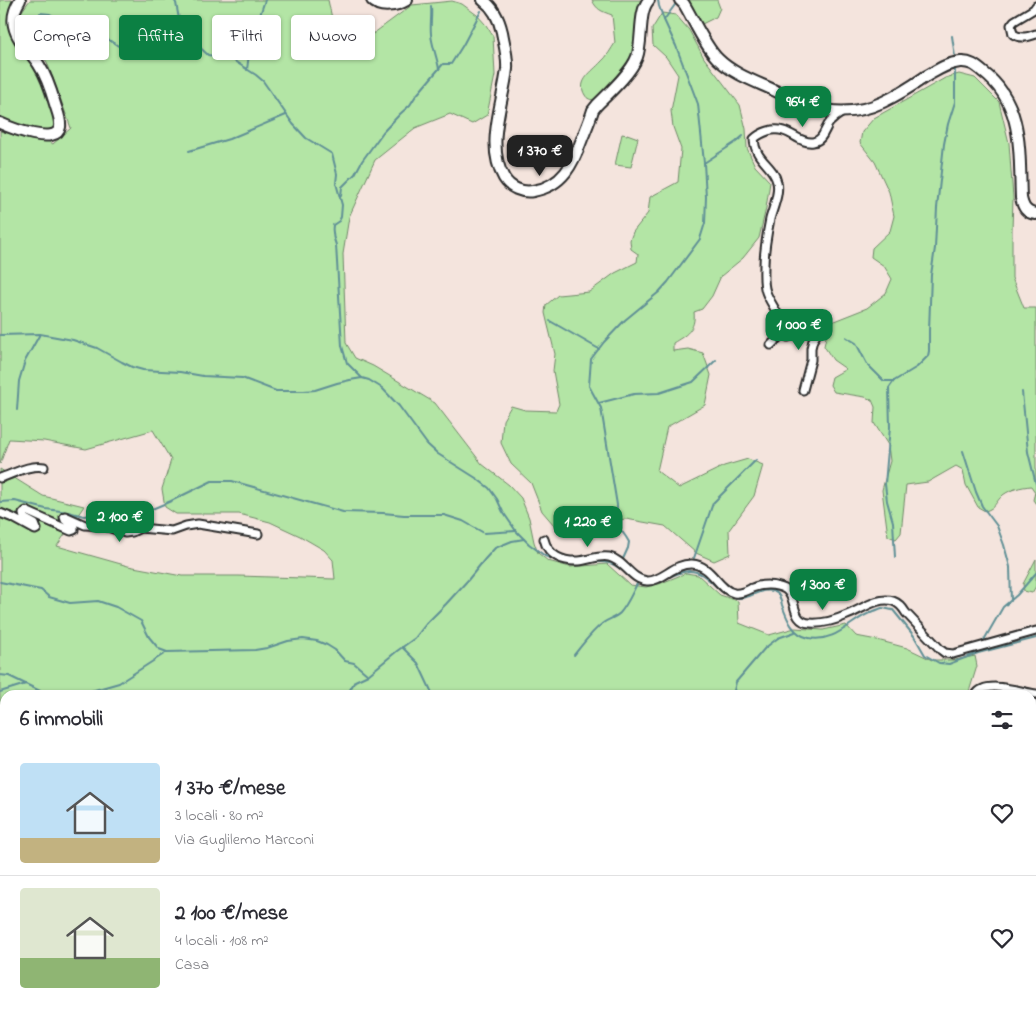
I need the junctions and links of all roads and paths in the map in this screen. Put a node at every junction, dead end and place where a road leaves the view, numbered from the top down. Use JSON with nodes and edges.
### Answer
{"nodes":[{"id":1,"x":20,"y":0,"type":"edge"},
{"id":2,"x":372,"y":0,"type":"edge"},
{"id":3,"x":407,"y":0,"type":"edge"},
{"id":4,"x":482,"y":0,"type":"edge"},
{"id":5,"x":649,"y":0,"type":"edge"},
{"id":6,"x":680,"y":0,"type":"edge"},
{"id":7,"x":1036,"y":6,"type":"edge"},
{"id":8,"x":1036,"y":34,"type":"edge"},
{"id":9,"x":844,"y":111,"type":"junction"},
{"id":10,"x":0,"y":123,"type":"edge"},
{"id":11,"x":1036,"y":214,"type":"edge"},
{"id":12,"x":782,"y":334,"type":"junction"},
{"id":13,"x":771,"y":345,"type":"dead end"},
{"id":14,"x":803,"y":390,"type":"dead end"},
{"id":15,"x":44,"y":467,"type":"dead end"},
{"id":16,"x":0,"y":478,"type":"edge"},
{"id":17,"x":0,"y":513,"type":"edge"},
{"id":18,"x":258,"y":534,"type":"dead end"},
{"id":19,"x":544,"y":539,"type":"dead end"},
{"id":20,"x":1036,"y":631,"type":"edge"},
{"id":21,"x":980,"y":690,"type":"edge"},
{"id":22,"x":1016,"y":690,"type":"edge"}],
"edges":[{"from":1,"to":10,"type":"street"},
{"from":2,"to":3,"type":"street"},
{"from":4,"to":5,"type":"street"},
{"from":6,"to":9,"type":"street"},
{"from":7,"to":8,"type":"street"},
{"from":9,"to":11,"type":"street"},
{"from":9,"to":12,"type":"street"},
{"from":12,"to":13,"type":"street"},
{"from":12,"to":14,"type":"street"},
{"from":15,"to":16,"type":"street"},
{"from":17,"to":18,"type":"street"},
{"from":19,"to":20,"type":"street"},
{"from":21,"to":22,"type":"street"}]}
